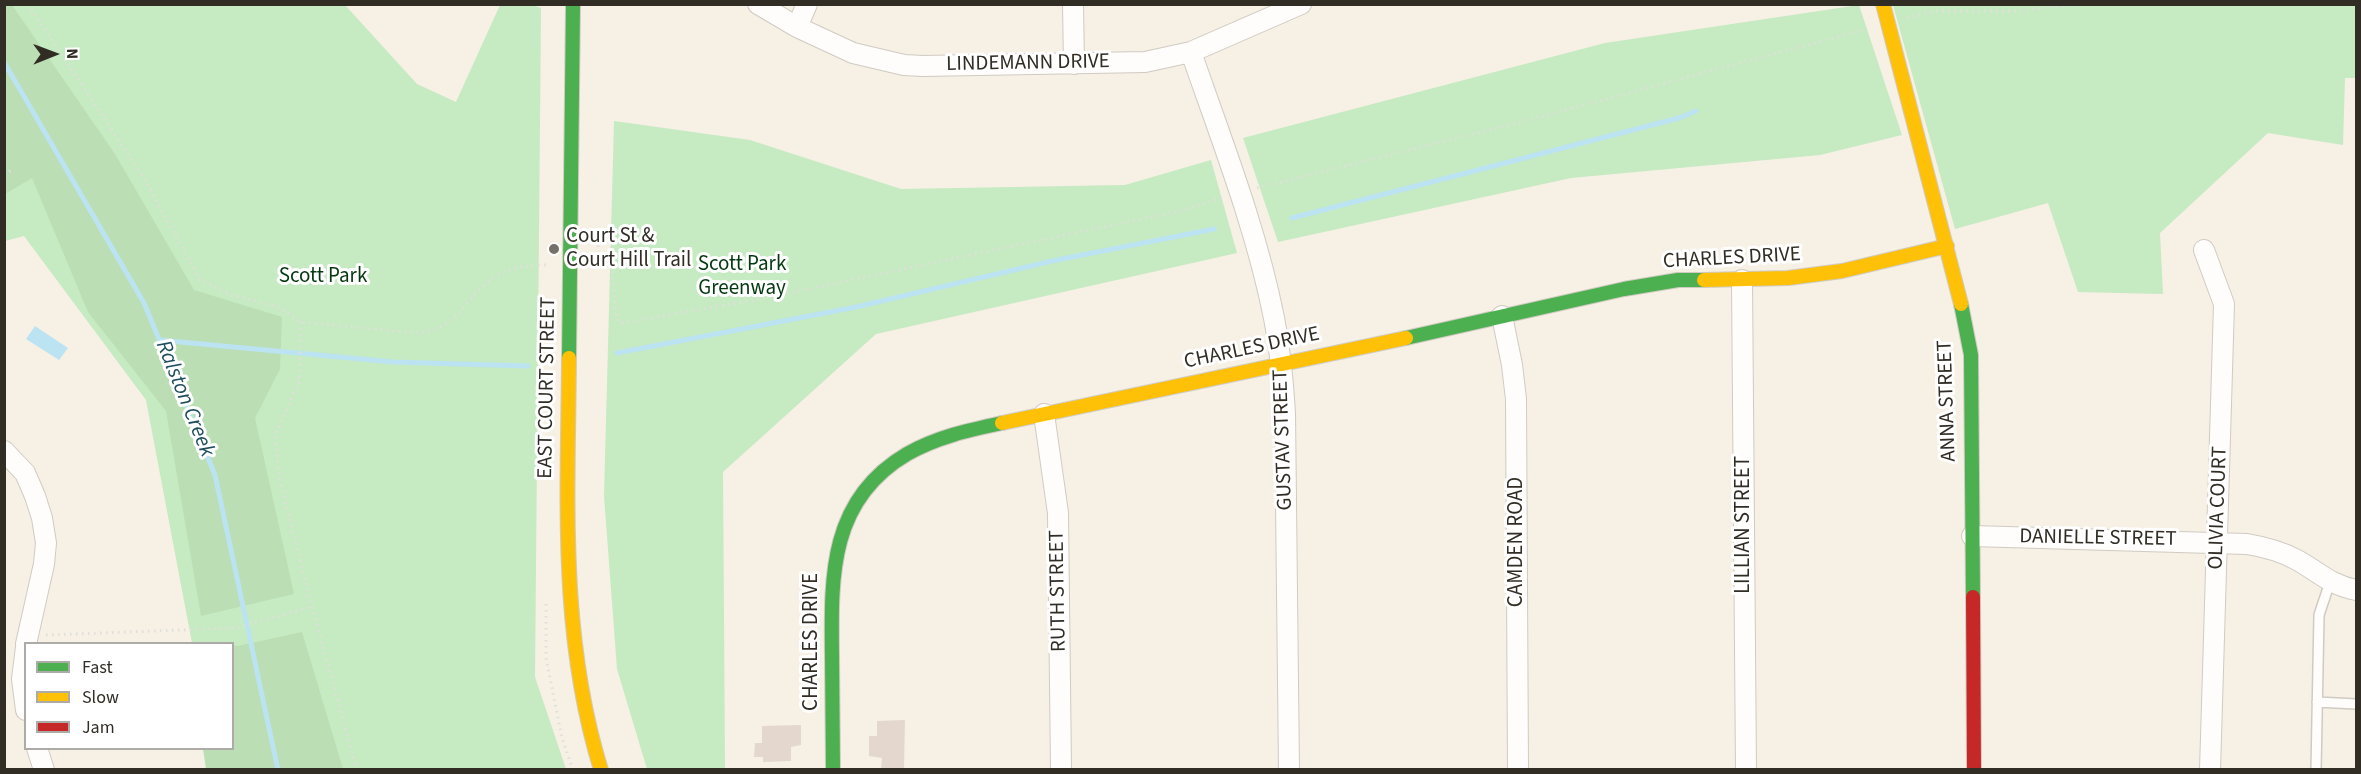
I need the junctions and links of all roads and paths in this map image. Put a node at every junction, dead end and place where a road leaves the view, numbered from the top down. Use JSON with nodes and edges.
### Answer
{"nodes":[{"id":1,"x":28,"y":4,"type":"edge"},
{"id":2,"x":573,"y":4,"type":"edge"},
{"id":3,"x":758,"y":4,"type":"edge"},
{"id":4,"x":807,"y":4,"type":"edge"},
{"id":5,"x":1073,"y":4,"type":"edge"},
{"id":6,"x":1301,"y":4,"type":"edge"},
{"id":7,"x":1883,"y":4,"type":"edge"},
{"id":8,"x":2078,"y":4,"type":"edge"},
{"id":9,"x":1889,"y":23,"type":"junction"},
{"id":10,"x":797,"y":27,"type":"junction"},
{"id":11,"x":1191,"y":52,"type":"junction"},
{"id":12,"x":1074,"y":64,"type":"junction"},
{"id":13,"x":13,"y":169,"type":"dead end"},
{"id":14,"x":4,"y":175,"type":"edge"},
{"id":15,"x":1239,"y":192,"type":"junction"},
{"id":16,"x":1947,"y":246,"type":"junction"},
{"id":17,"x":2204,"y":250,"type":"dead end"},
{"id":18,"x":570,"y":259,"type":"junction"},
{"id":19,"x":1742,"y":280,"type":"junction"},
{"id":20,"x":1502,"y":316,"type":"junction"},
{"id":21,"x":301,"y":322,"type":"junction"},
{"id":22,"x":1281,"y":364,"type":"junction"},
{"id":23,"x":1044,"y":414,"type":"junction"},
{"id":24,"x":4,"y":451,"type":"edge"},
{"id":25,"x":1972,"y":536,"type":"junction"},
{"id":26,"x":2218,"y":542,"type":"junction"},
{"id":27,"x":2330,"y":582,"type":"junction"},
{"id":28,"x":2356,"y":590,"type":"edge"},
{"id":29,"x":312,"y":607,"type":"junction"},
{"id":30,"x":27,"y":642,"type":"edge"},
{"id":31,"x":24,"y":664,"type":"edge"},
{"id":32,"x":24,"y":694,"type":"edge"},
{"id":33,"x":2317,"y":702,"type":"junction"},
{"id":34,"x":2356,"y":704,"type":"edge"},
{"id":35,"x":38,"y":750,"type":"edge"},
{"id":36,"x":44,"y":770,"type":"edge"},
{"id":37,"x":357,"y":770,"type":"edge"},
{"id":38,"x":601,"y":770,"type":"edge"},
{"id":39,"x":833,"y":770,"type":"edge"},
{"id":40,"x":1061,"y":770,"type":"edge"},
{"id":41,"x":1289,"y":770,"type":"edge"},
{"id":42,"x":1518,"y":770,"type":"edge"},
{"id":43,"x":1746,"y":770,"type":"edge"},
{"id":44,"x":1974,"y":770,"type":"edge"},
{"id":45,"x":2210,"y":770,"type":"edge"},
{"id":46,"x":2316,"y":770,"type":"edge"}],
"edges":[{"from":1,"to":21,"type":"path"},
{"from":2,"to":18,"type":"street","name":"EAST COURT STREET"},
{"from":3,"to":10,"type":"street","name":"LINDEMANN DRIVE"},
{"from":4,"to":10,"type":"street"},
{"from":5,"to":12,"type":"street"},
{"from":6,"to":11,"type":"street","name":"LINDEMANN DRIVE"},
{"from":7,"to":9,"type":"street","name":"ANNA STREET"},
{"from":8,"to":9,"type":"path"},
{"from":9,"to":15,"type":"path"},
{"from":9,"to":16,"type":"street","name":"ANNA STREET"},
{"from":10,"to":12,"type":"street","name":"LINDEMANN DRIVE"},
{"from":11,"to":12,"type":"street","name":"LINDEMANN DRIVE"},
{"from":11,"to":15,"type":"street","name":"GUSTAV STREET"},
{"from":13,"to":14,"type":"path"},
{"from":15,"to":18,"type":"path"},
{"from":15,"to":22,"type":"street","name":"GUSTAV STREET"},
{"from":16,"to":19,"type":"street","name":"CHARLES DRIVE"},
{"from":16,"to":25,"type":"street","name":"ANNA STREET"},
{"from":17,"to":26,"type":"street","name":"OLIVIA COURT"},
{"from":18,"to":21,"type":"path"},
{"from":18,"to":38,"type":"street","name":"EAST COURT STREET"},
{"from":19,"to":20,"type":"street","name":"CHARLES DRIVE"},
{"from":19,"to":43,"type":"street","name":"LILLIAN STREET"},
{"from":20,"to":22,"type":"street","name":"CHARLES DRIVE"},
{"from":20,"to":42,"type":"street","name":"CAMDEN ROAD"},
{"from":21,"to":29,"type":"path"},
{"from":22,"to":23,"type":"street","name":"CHARLES DRIVE"},
{"from":22,"to":41,"type":"street","name":"GUSTAV STREET"},
{"from":23,"to":39,"type":"street","name":"CHARLES DRIVE"},
{"from":23,"to":40,"type":"street","name":"RUTH STREET"},
{"from":24,"to":30,"type":"street"},
{"from":25,"to":26,"type":"street","name":"DANIELLE STREET"},
{"from":25,"to":44,"type":"street","name":"ANNA STREET"},
{"from":26,"to":27,"type":"street","name":"DANIELLE STREET"},
{"from":26,"to":45,"type":"street","name":"OLIVIA COURT"},
{"from":27,"to":28,"type":"street","name":"DANIELLE STREET"},
{"from":27,"to":33,"type":"lane"},
{"from":29,"to":30,"type":"path"},
{"from":29,"to":37,"type":"path"},
{"from":31,"to":32,"type":"street"},
{"from":33,"to":34,"type":"lane"},
{"from":33,"to":46,"type":"lane"},
{"from":35,"to":36,"type":"street"}]}
